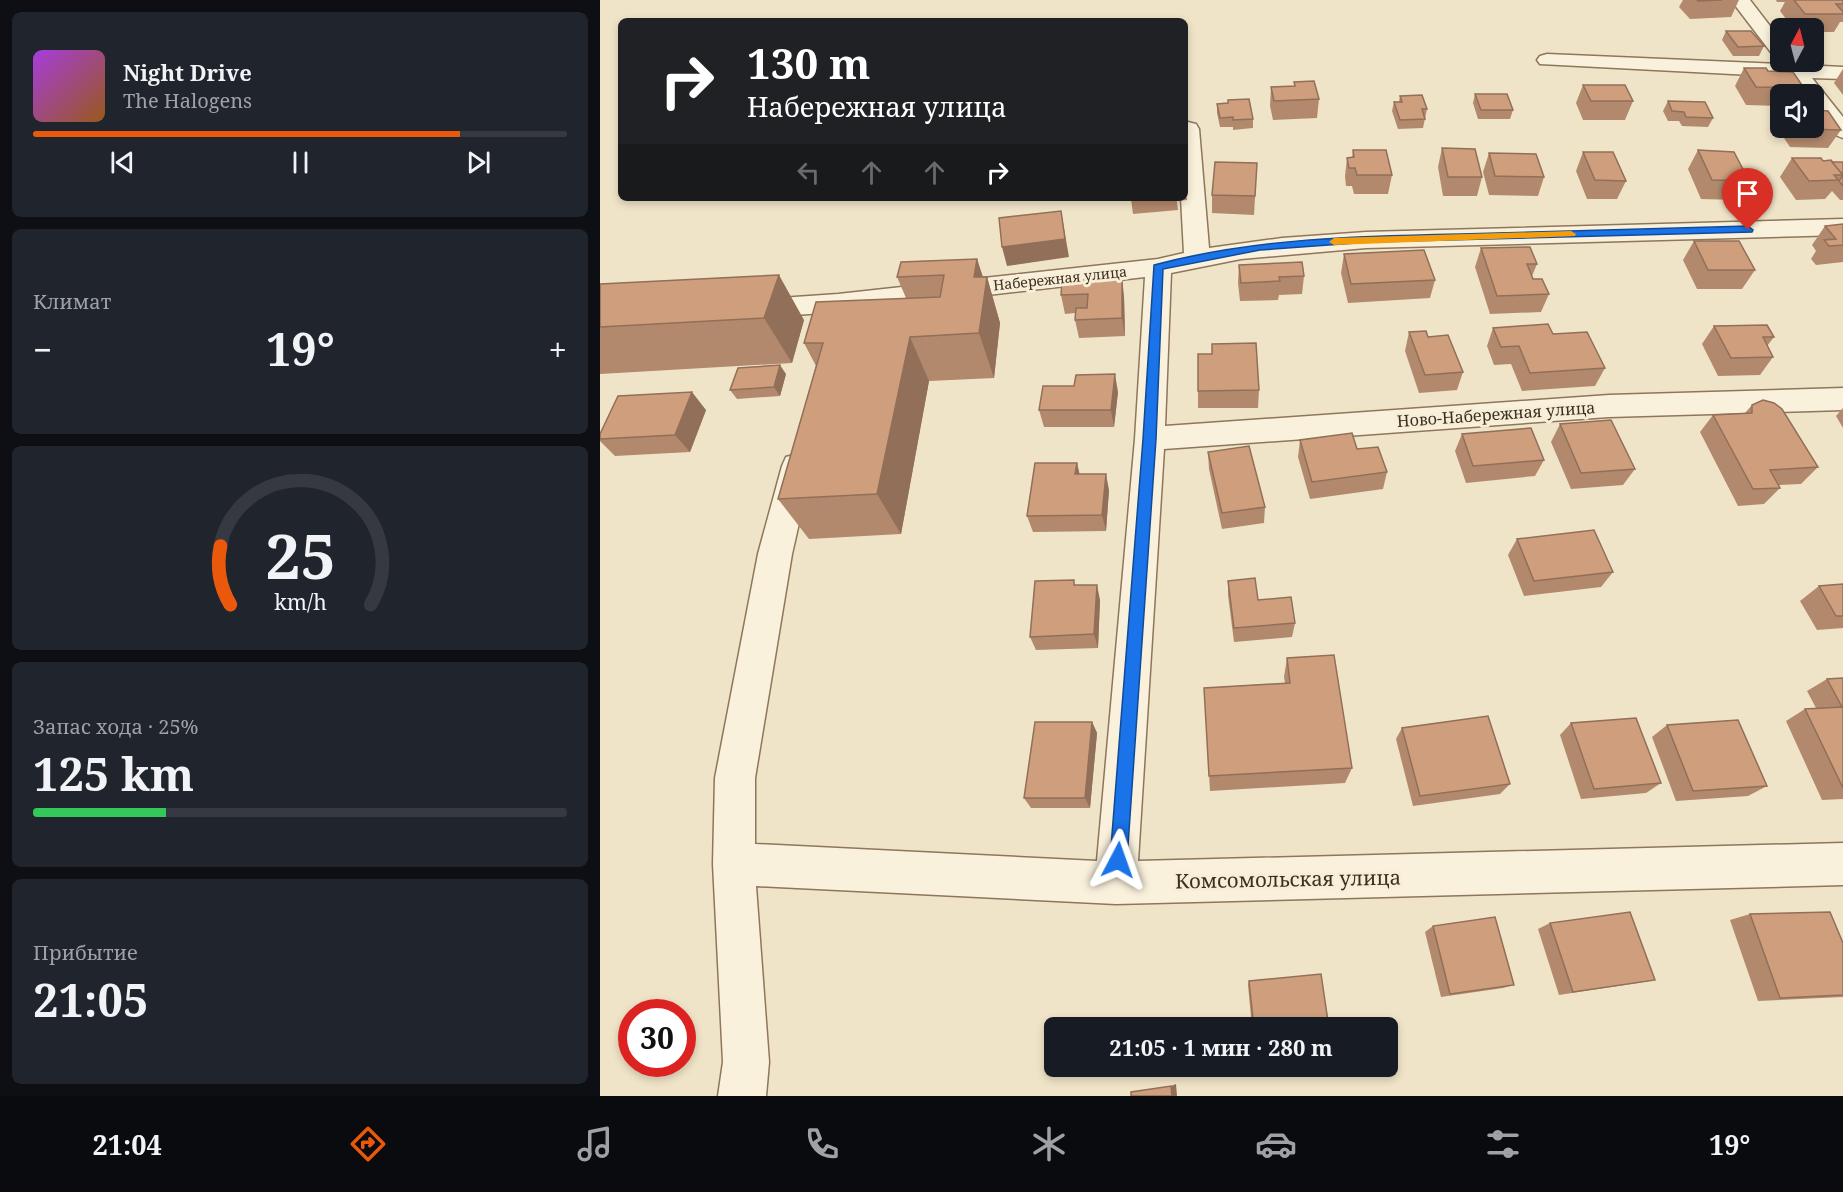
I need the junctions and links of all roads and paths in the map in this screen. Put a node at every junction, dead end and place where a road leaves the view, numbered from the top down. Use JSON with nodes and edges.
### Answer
{"nodes":[{"id":1,"x":1740,"y":0,"type":"edge"},
{"id":2,"x":1770,"y":38,"type":"edge"},
{"id":3,"x":1547,"y":60,"type":"dead end"},
{"id":4,"x":1770,"y":66,"type":"edge"},
{"id":5,"x":1824,"y":71,"type":"edge"},
{"id":6,"x":1797,"y":72,"type":"edge"},
{"id":7,"x":1843,"y":73,"type":"edge"},
{"id":8,"x":1188,"y":129,"type":"dead end"},
{"id":9,"x":1843,"y":130,"type":"edge"},
{"id":10,"x":1843,"y":227,"type":"edge"},
{"id":11,"x":1197,"y":257,"type":"junction"},
{"id":12,"x":1158,"y":267,"type":"junction"},
{"id":13,"x":838,"y":303,"type":"junction"},
{"id":14,"x":731,"y":310,"type":"edge"},
{"id":15,"x":830,"y":337,"type":"edge"},
{"id":16,"x":1843,"y":399,"type":"edge"},
{"id":17,"x":1150,"y":439,"type":"junction"},
{"id":18,"x":804,"y":440,"type":"edge"},
{"id":19,"x":734,"y":864,"type":"junction"},
{"id":20,"x":1842,"y":866,"type":"edge"},
{"id":21,"x":1116,"y":883,"type":"junction"},
{"id":22,"x":741,"y":1096,"type":"edge"}],
"edges":[{"from":1,"to":2,"type":"street"},
{"from":3,"to":4,"type":"street"},
{"from":5,"to":7,"type":"street"},
{"from":6,"to":9,"type":"street"},
{"from":8,"to":11,"type":"street"},
{"from":10,"to":11,"type":"street","name":"Набережная улица"},
{"from":11,"to":12,"type":"street","name":"Набережная улица"},
{"from":12,"to":13,"type":"street","name":"Набережная улица"},
{"from":12,"to":17,"type":"street"},
{"from":13,"to":14,"type":"street","name":"Набережная улица"},
{"from":13,"to":15,"type":"street"},
{"from":16,"to":17,"type":"street","name":"Ново-Набережная улица"},
{"from":17,"to":21,"type":"street"},
{"from":18,"to":19,"type":"street"},
{"from":19,"to":21,"type":"street","name":"Комсомольская улица"},
{"from":19,"to":22,"type":"street"},
{"from":20,"to":21,"type":"street","name":"Комсомольская улица"}]}
